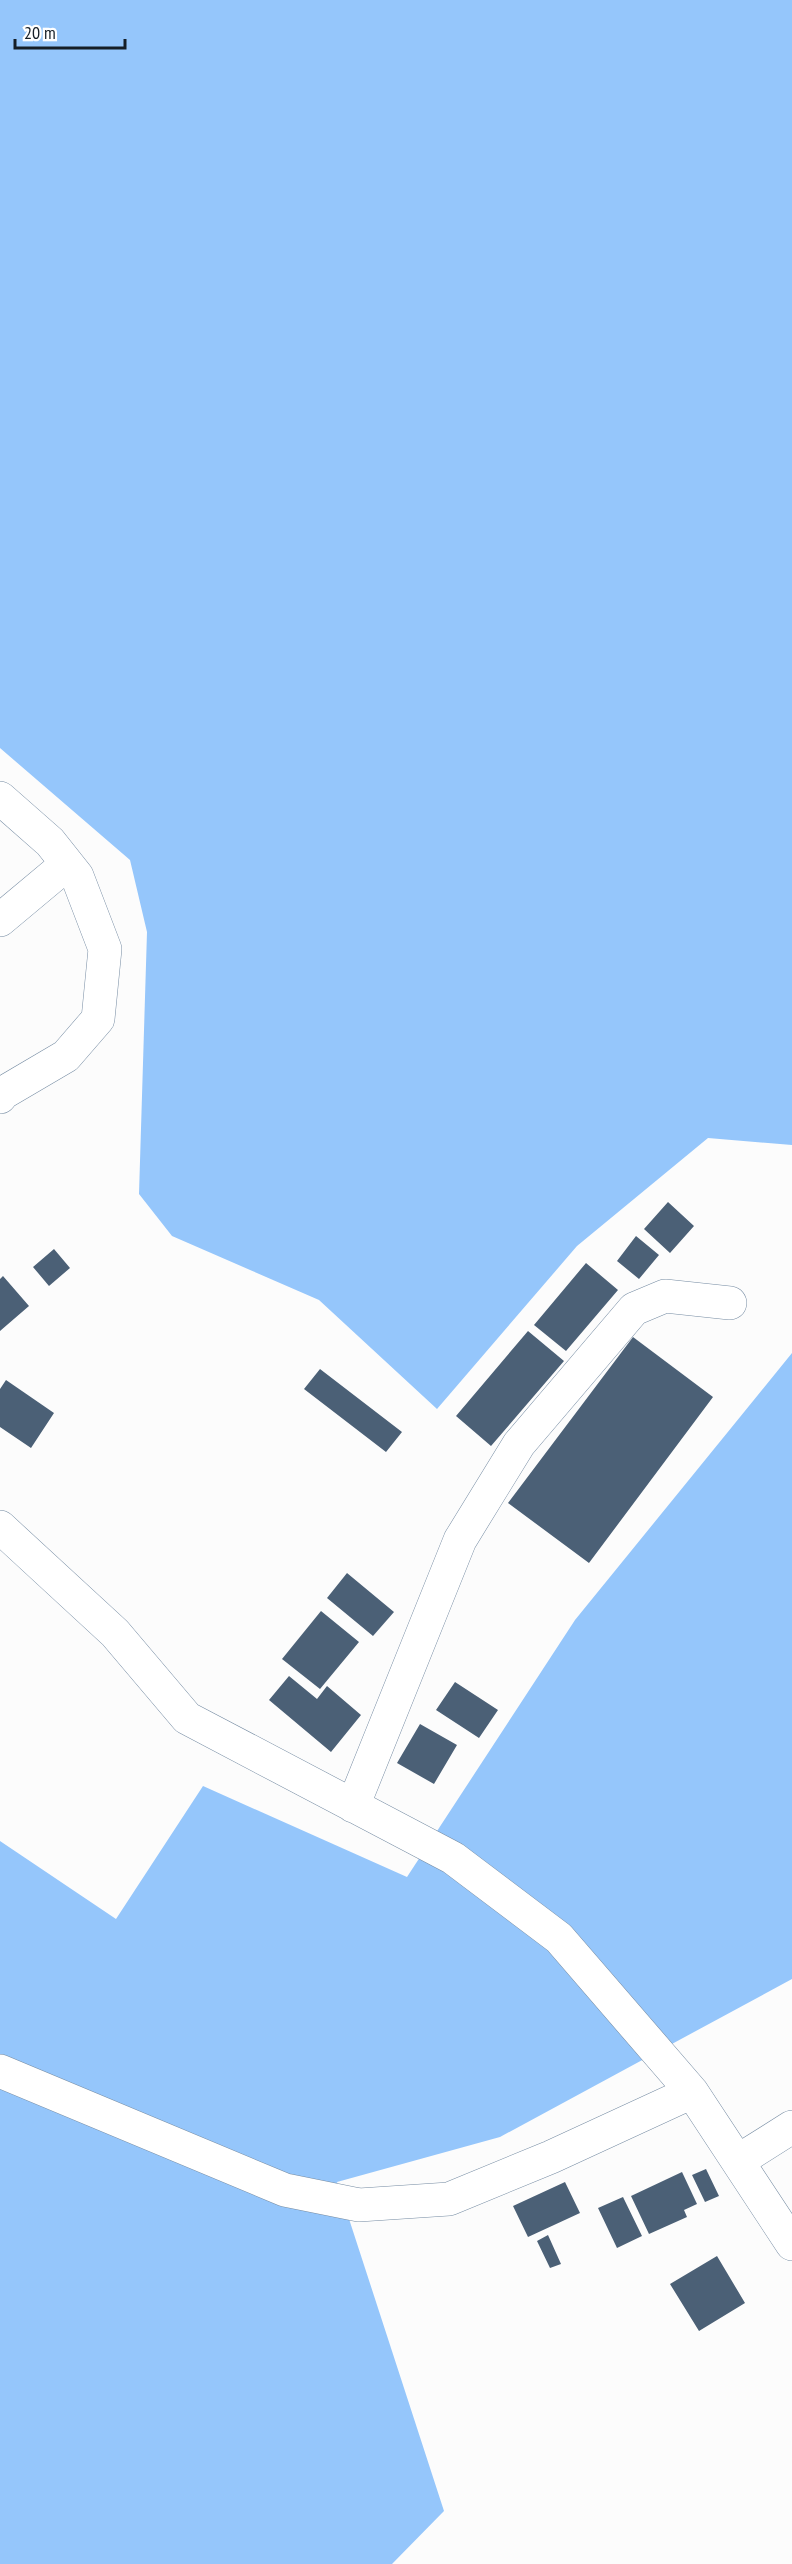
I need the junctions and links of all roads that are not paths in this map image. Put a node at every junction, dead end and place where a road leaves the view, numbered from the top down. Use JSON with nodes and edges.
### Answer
{"nodes":[{"id":1,"x":0,"y":798,"type":"edge"},
{"id":2,"x":67,"y":864,"type":"junction"},
{"id":3,"x":0,"y":920,"type":"edge"},
{"id":4,"x":0,"y":1097,"type":"edge"},
{"id":5,"x":730,"y":1303,"type":"dead end"},
{"id":6,"x":0,"y":1527,"type":"edge"},
{"id":7,"x":353,"y":1806,"type":"junction"},
{"id":8,"x":0,"y":2071,"type":"edge"},
{"id":9,"x":692,"y":2091,"type":"junction"},
{"id":10,"x":792,"y":2127,"type":"edge"},
{"id":11,"x":738,"y":2162,"type":"junction"},
{"id":12,"x":792,"y":2244,"type":"edge"}],
"edges":[{"from":1,"to":2,"type":"street"},
{"from":2,"to":3,"type":"street"},
{"from":2,"to":4,"type":"street"},
{"from":5,"to":7,"type":"street"},
{"from":6,"to":7,"type":"street"},
{"from":7,"to":9,"type":"street"},
{"from":8,"to":9,"type":"street"},
{"from":9,"to":11,"type":"street"},
{"from":10,"to":11,"type":"street"},
{"from":11,"to":12,"type":"street"}]}
